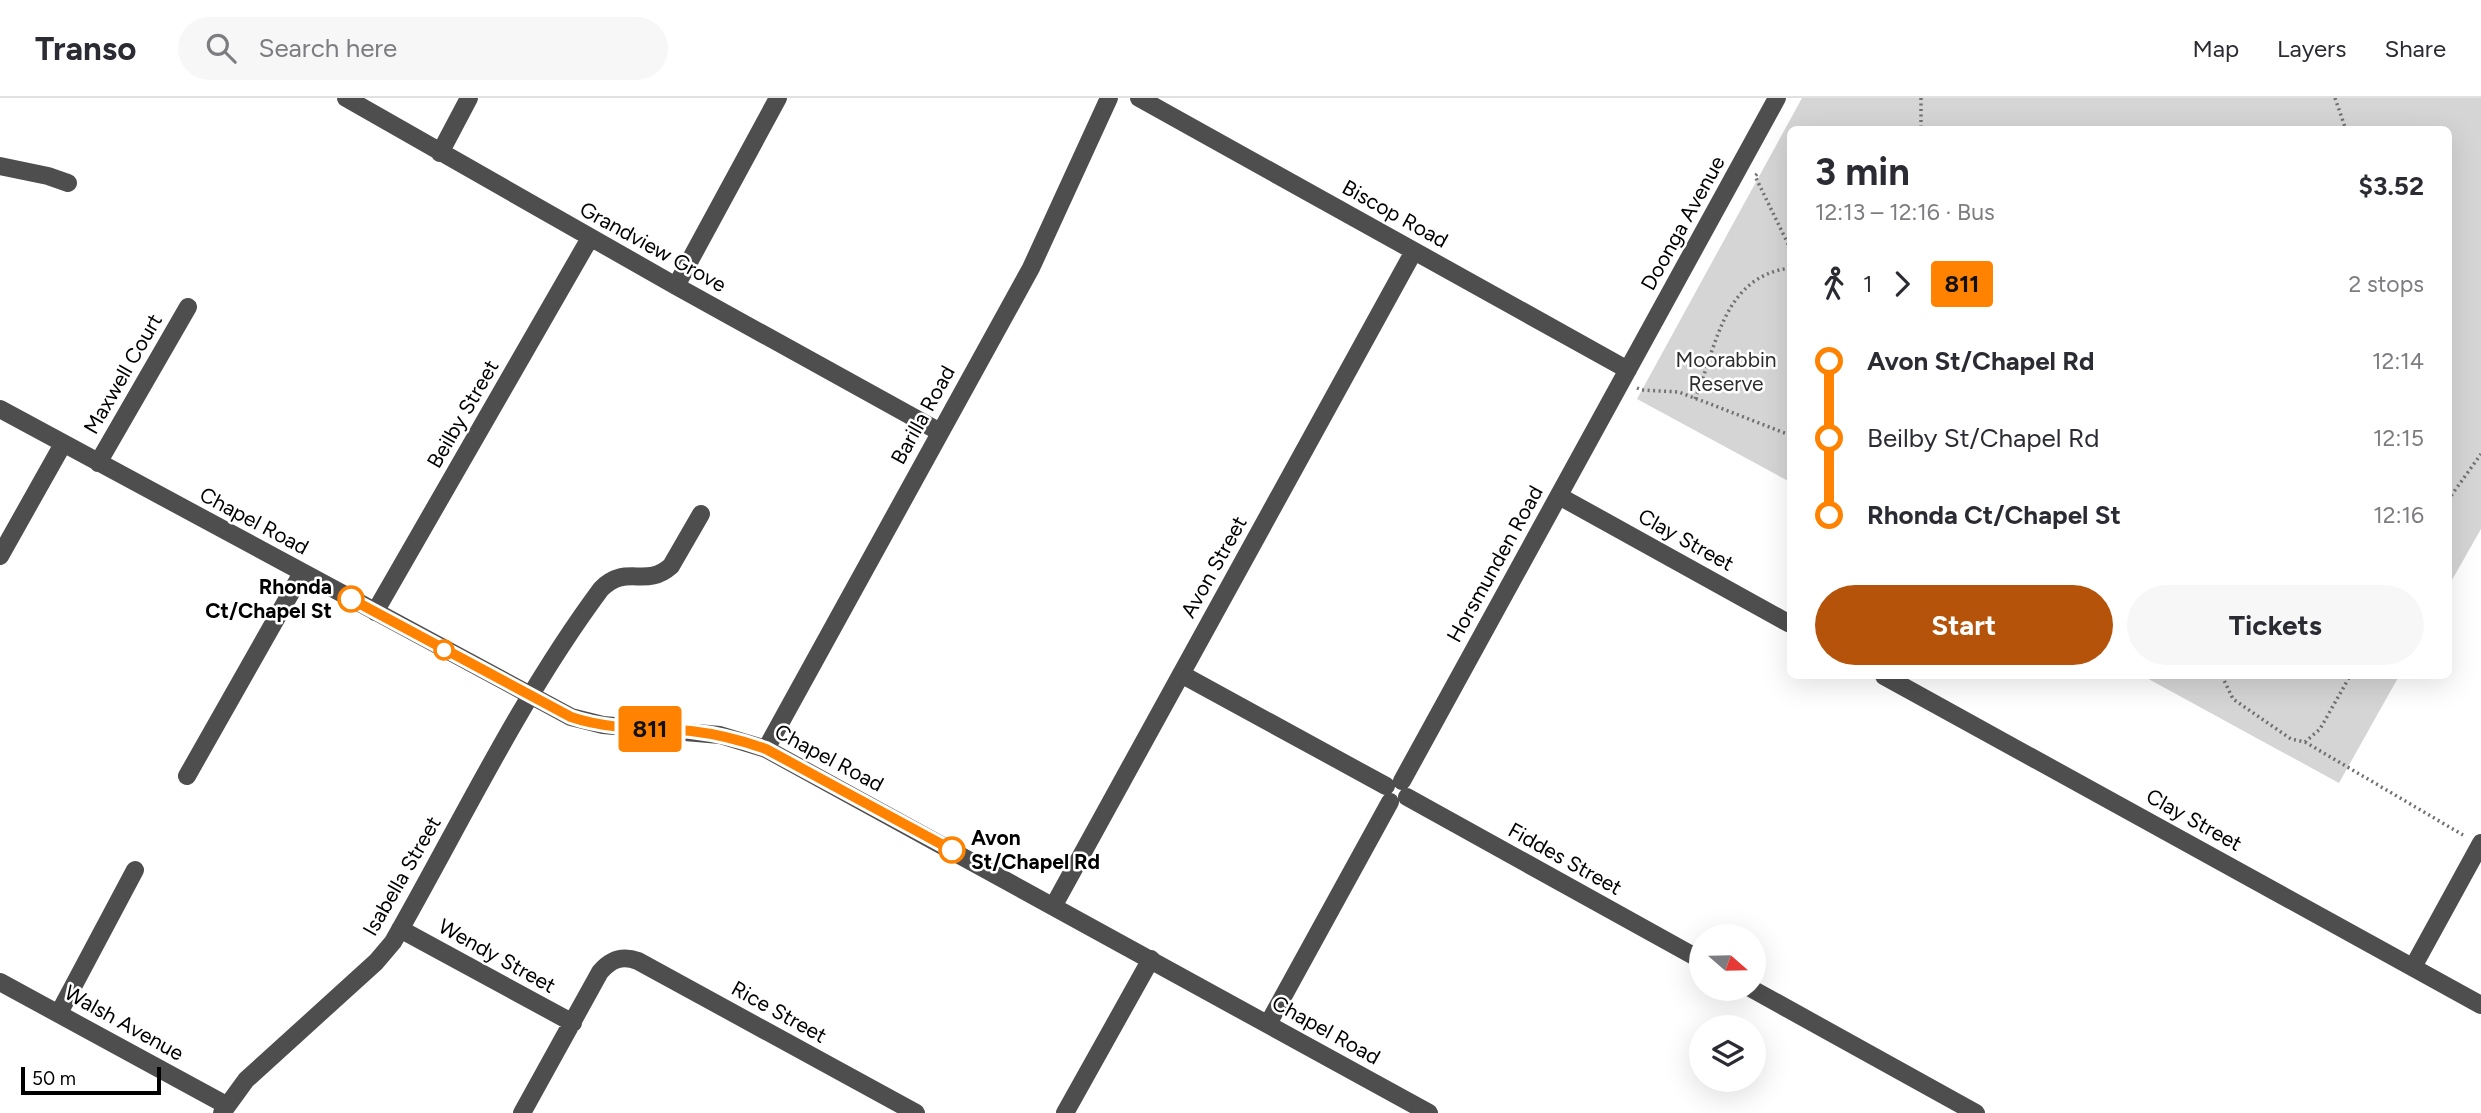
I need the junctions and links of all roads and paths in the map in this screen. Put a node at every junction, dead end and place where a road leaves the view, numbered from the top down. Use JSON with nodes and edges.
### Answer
{"nodes":[{"id":1,"x":346,"y":98,"type":"edge"},
{"id":2,"x":469,"y":98,"type":"edge"},
{"id":3,"x":778,"y":98,"type":"edge"},
{"id":4,"x":1111,"y":98,"type":"edge"},
{"id":5,"x":1120,"y":98,"type":"edge"},
{"id":6,"x":1139,"y":98,"type":"edge"},
{"id":7,"x":1921,"y":98,"type":"edge"},
{"id":8,"x":2335,"y":98,"type":"edge"},
{"id":9,"x":1775,"y":99,"type":"edge"},
{"id":10,"x":1921,"y":126,"type":"edge"},
{"id":11,"x":2345,"y":126,"type":"edge"},
{"id":12,"x":440,"y":153,"type":"junction"},
{"id":13,"x":0,"y":166,"type":"edge"},
{"id":14,"x":1755,"y":176,"type":"dead end"},
{"id":15,"x":68,"y":183,"type":"dead end"},
{"id":16,"x":590,"y":237,"type":"junction"},
{"id":17,"x":1787,"y":241,"type":"edge"},
{"id":18,"x":1414,"y":251,"type":"junction"},
{"id":19,"x":1787,"y":268,"type":"edge"},
{"id":20,"x":676,"y":286,"type":"junction"},
{"id":21,"x":188,"y":307,"type":"dead end"},
{"id":22,"x":1625,"y":375,"type":"junction"},
{"id":23,"x":1695,"y":399,"type":"junction"},
{"id":24,"x":0,"y":410,"type":"edge"},
{"id":25,"x":940,"y":432,"type":"junction"},
{"id":26,"x":1787,"y":434,"type":"edge"},
{"id":27,"x":63,"y":444,"type":"junction"},
{"id":28,"x":2481,"y":454,"type":"edge"},
{"id":29,"x":98,"y":463,"type":"junction"},
{"id":30,"x":2454,"y":491,"type":"joint"},
{"id":31,"x":2452,"y":494,"type":"edge"},
{"id":32,"x":1559,"y":496,"type":"junction"},
{"id":33,"x":701,"y":514,"type":"dead end"},
{"id":34,"x":0,"y":556,"type":"edge"},
{"id":35,"x":302,"y":573,"type":"junction"},
{"id":36,"x":375,"y":612,"type":"junction"},
{"id":37,"x":1787,"y":622,"type":"edge"},
{"id":38,"x":1181,"y":674,"type":"junction"},
{"id":39,"x":1889,"y":679,"type":"edge"},
{"id":40,"x":2223,"y":679,"type":"edge"},
{"id":41,"x":2348,"y":679,"type":"edge"},
{"id":42,"x":530,"y":696,"type":"junction"},
{"id":43,"x":2305,"y":742,"type":"junction"},
{"id":44,"x":766,"y":749,"type":"junction"},
{"id":45,"x":187,"y":776,"type":"dead end"},
{"id":46,"x":1396,"y":791,"type":"junction"},
{"id":47,"x":2463,"y":835,"type":"dead end"},
{"id":48,"x":2481,"y":843,"type":"edge"},
{"id":49,"x":135,"y":870,"type":"dead end"},
{"id":50,"x":1054,"y":905,"type":"junction"},
{"id":51,"x":400,"y":929,"type":"junction"},
{"id":52,"x":1689,"y":953,"type":"edge"},
{"id":53,"x":1151,"y":959,"type":"junction"},
{"id":54,"x":2413,"y":967,"type":"junction"},
{"id":55,"x":0,"y":982,"type":"edge"},
{"id":56,"x":1766,"y":997,"type":"edge"},
{"id":57,"x":2481,"y":1005,"type":"edge"},
{"id":58,"x":59,"y":1013,"type":"junction"},
{"id":59,"x":573,"y":1023,"type":"junction"},
{"id":60,"x":1268,"y":1024,"type":"junction"},
{"id":61,"x":1406,"y":1107,"type":"edge"},
{"id":62,"x":224,"y":1109,"type":"edge"},
{"id":63,"x":523,"y":1113,"type":"edge"},
{"id":64,"x":916,"y":1113,"type":"edge"},
{"id":65,"x":1065,"y":1113,"type":"edge"},
{"id":66,"x":1429,"y":1113,"type":"edge"},
{"id":67,"x":1976,"y":1113,"type":"edge"}],
"edges":[{"from":1,"to":12,"type":"street","name":"Grandview Grove"},
{"from":2,"to":12,"type":"street"},
{"from":3,"to":20,"type":"street"},
{"from":4,"to":5,"type":"street"},
{"from":4,"to":25,"type":"street","name":"Barilla Road"},
{"from":6,"to":18,"type":"street","name":"Biscop Road"},
{"from":7,"to":10,"type":"path"},
{"from":8,"to":11,"type":"path"},
{"from":9,"to":22,"type":"street","name":"Doonga Avenue"},
{"from":12,"to":16,"type":"street","name":"Grandview Grove"},
{"from":13,"to":15,"type":"street"},
{"from":14,"to":17,"type":"path"},
{"from":16,"to":20,"type":"street","name":"Grandview Grove"},
{"from":16,"to":36,"type":"street","name":"Beilby Street"},
{"from":18,"to":22,"type":"street","name":"Biscop Road"},
{"from":18,"to":38,"type":"street","name":"Avon Street"},
{"from":19,"to":23,"type":"path"},
{"from":20,"to":25,"type":"street","name":"Grandview Grove"},
{"from":21,"to":29,"type":"street","name":"Maxwell Court"},
{"from":22,"to":23,"type":"path"},
{"from":22,"to":32,"type":"street","name":"Horsmunden Road"},
{"from":23,"to":26,"type":"path"},
{"from":24,"to":27,"type":"street","name":"Chapel Road"},
{"from":25,"to":44,"type":"street","name":"Barilla Road"},
{"from":27,"to":29,"type":"street","name":"Chapel Road"},
{"from":27,"to":34,"type":"street"},
{"from":28,"to":30,"type":"path"},
{"from":29,"to":35,"type":"street","name":"Chapel Road"},
{"from":30,"to":31,"type":"path"},
{"from":32,"to":37,"type":"street","name":"Clay Street"},
{"from":32,"to":46,"type":"street","name":"Horsmunden Road"},
{"from":33,"to":42,"type":"street","name":"Isabella Street"},
{"from":35,"to":36,"type":"street","name":"Chapel Road"},
{"from":35,"to":45,"type":"street"},
{"from":36,"to":42,"type":"street","name":"Chapel Road"},
{"from":38,"to":46,"type":"street","name":"Fiddes Street"},
{"from":38,"to":50,"type":"street","name":"Avon Street"},
{"from":39,"to":54,"type":"street","name":"Clay Street"},
{"from":40,"to":43,"type":"path"},
{"from":41,"to":43,"type":"path"},
{"from":42,"to":44,"type":"street","name":"Chapel Road"},
{"from":42,"to":51,"type":"street","name":"Isabella Street"},
{"from":43,"to":47,"type":"path"},
{"from":44,"to":50,"type":"street","name":"Chapel Road"},
{"from":46,"to":52,"type":"street","name":"Fiddes Street"},
{"from":46,"to":60,"type":"street","name":"Horsmunden Road"},
{"from":48,"to":54,"type":"street"},
{"from":49,"to":58,"type":"street"},
{"from":50,"to":53,"type":"street","name":"Chapel Road"},
{"from":51,"to":59,"type":"street","name":"Wendy Street"},
{"from":51,"to":62,"type":"street","name":"Isabella Street"},
{"from":53,"to":60,"type":"street","name":"Chapel Road"},
{"from":53,"to":65,"type":"street"},
{"from":54,"to":57,"type":"street","name":"Clay Street"},
{"from":55,"to":58,"type":"street","name":"Walsh Avenue"},
{"from":56,"to":67,"type":"street"},
{"from":58,"to":62,"type":"street","name":"Walsh Avenue"},
{"from":59,"to":63,"type":"street"},
{"from":59,"to":64,"type":"street","name":"Rice Street"},
{"from":60,"to":61,"type":"street","name":"Chapel Road"},
{"from":61,"to":66,"type":"street","name":"Chapel Road"}]}
